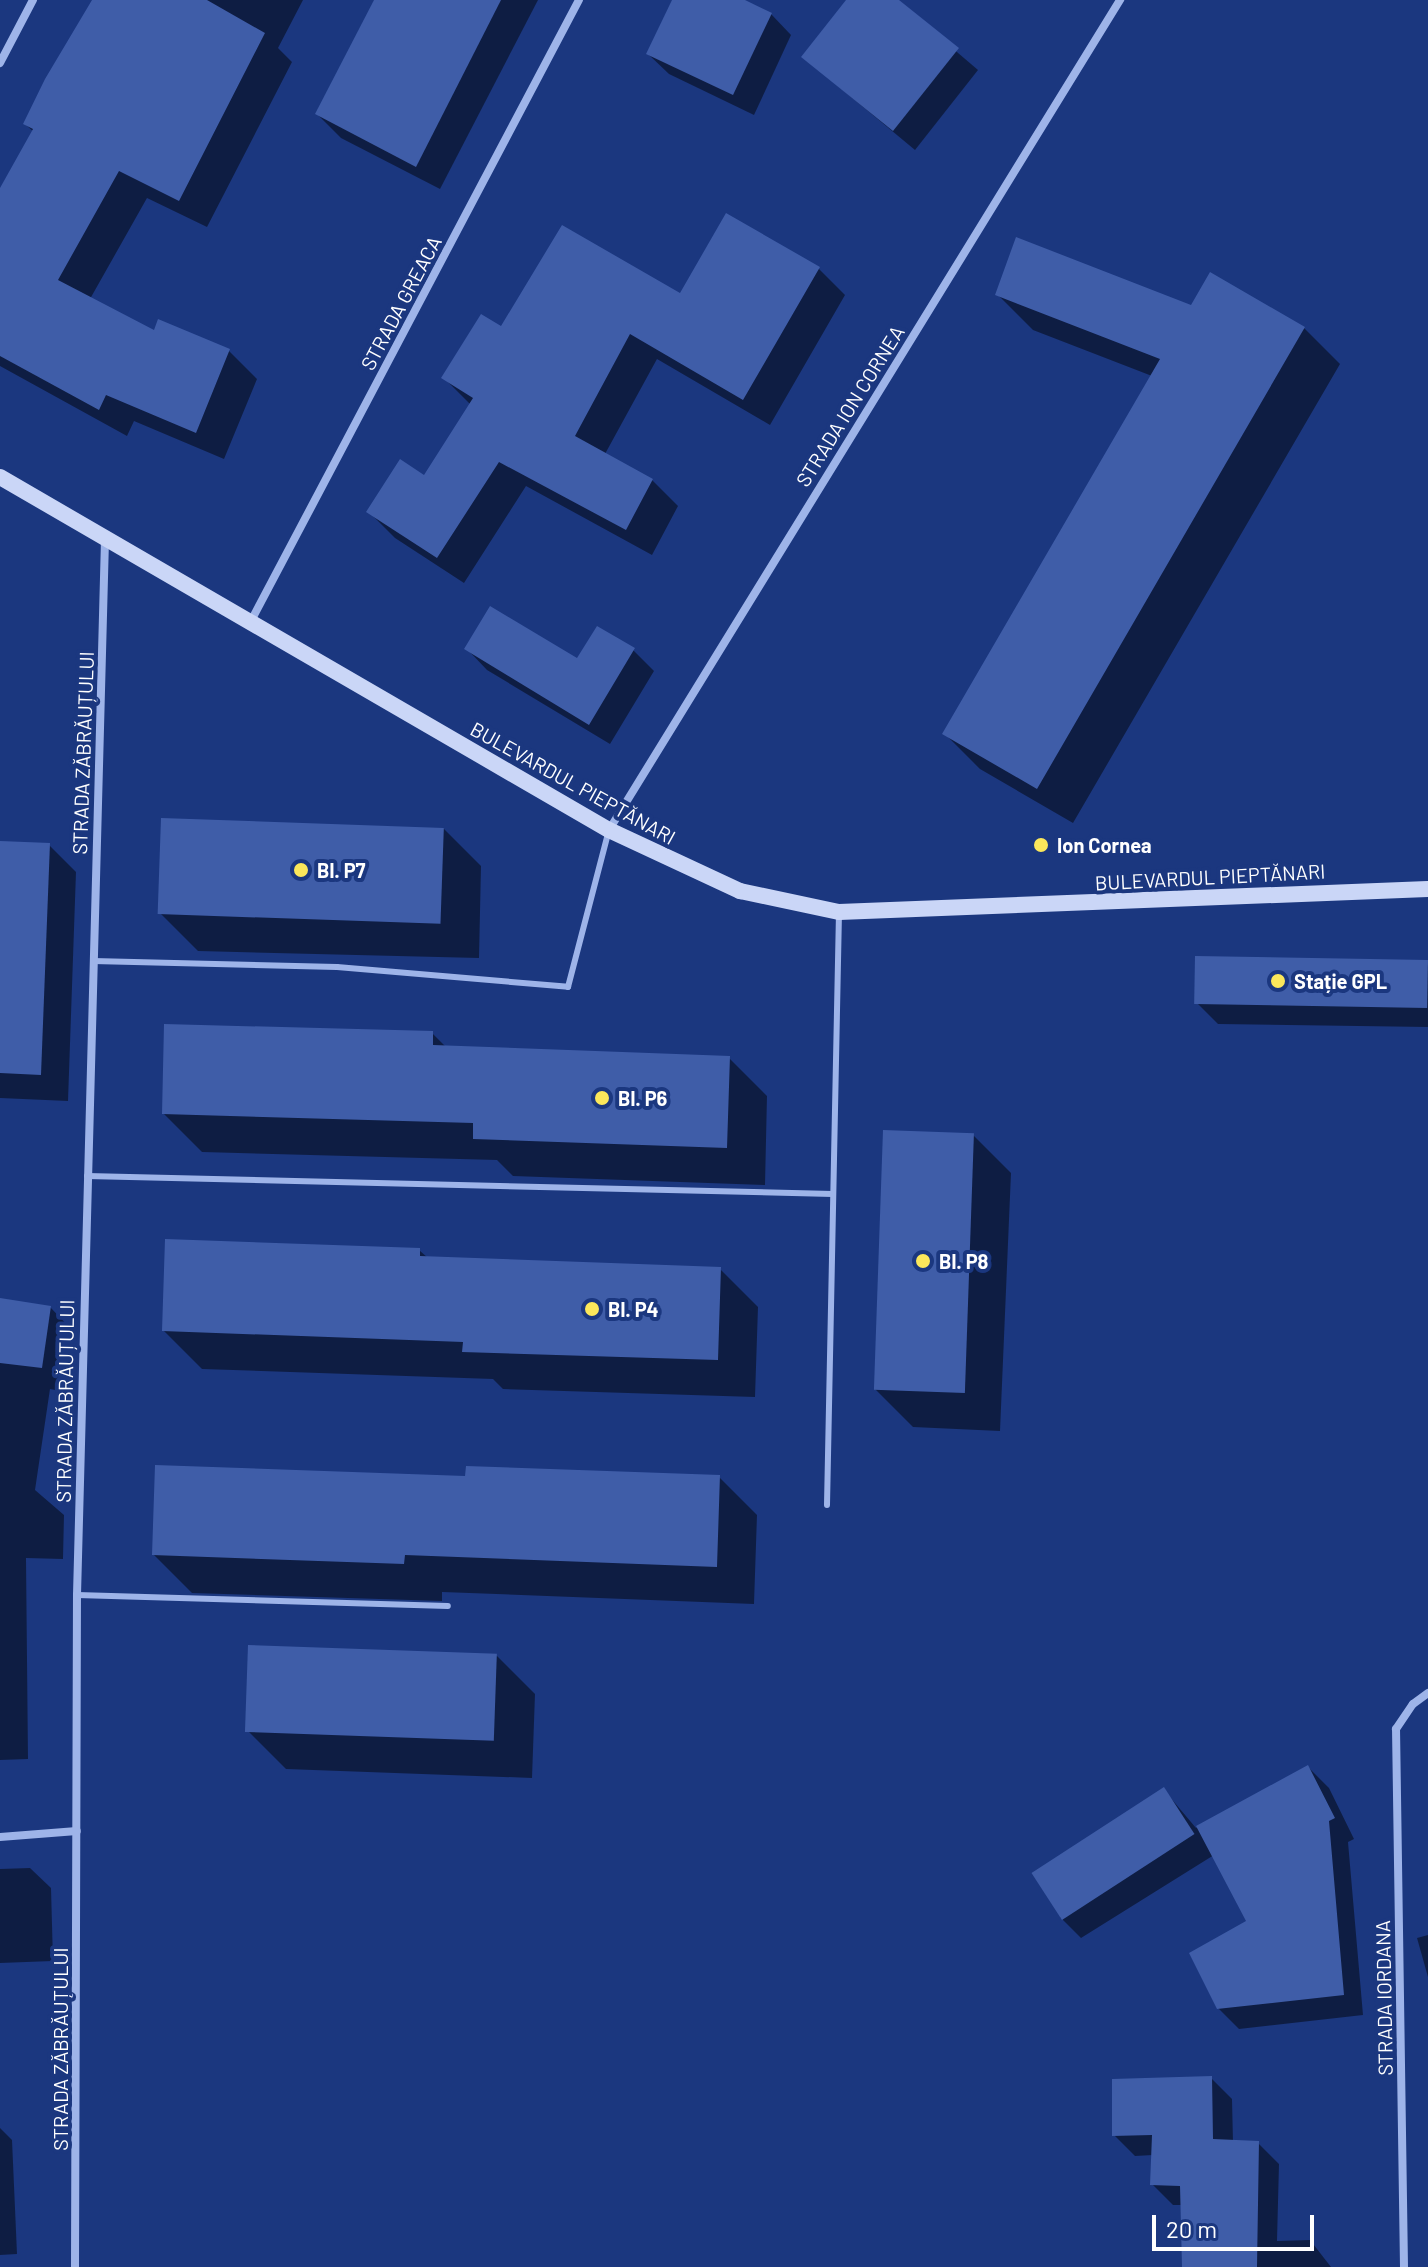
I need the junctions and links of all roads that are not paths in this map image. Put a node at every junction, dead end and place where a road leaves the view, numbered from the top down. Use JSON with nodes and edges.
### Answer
{"nodes":[{"id":1,"x":33,"y":0,"type":"edge"},
{"id":2,"x":579,"y":0,"type":"edge"},
{"id":3,"x":1120,"y":0,"type":"edge"},
{"id":4,"x":0,"y":63,"type":"edge"},
{"id":5,"x":0,"y":477,"type":"edge"},
{"id":6,"x":105,"y":536,"type":"junction"},
{"id":7,"x":251,"y":621,"type":"junction"},
{"id":8,"x":609,"y":830,"type":"junction"},
{"id":9,"x":1428,"y":889,"type":"edge"},
{"id":10,"x":839,"y":912,"type":"junction"},
{"id":11,"x":93,"y":961,"type":"junction"},
{"id":12,"x":87,"y":1176,"type":"junction"},
{"id":13,"x":833,"y":1194,"type":"junction"},
{"id":14,"x":827,"y":1505,"type":"dead end"},
{"id":15,"x":77,"y":1595,"type":"junction"},
{"id":16,"x":448,"y":1606,"type":"dead end"},
{"id":17,"x":1428,"y":1693,"type":"edge"},
{"id":18,"x":77,"y":1831,"type":"junction"},
{"id":19,"x":0,"y":1837,"type":"edge"},
{"id":20,"x":75,"y":2267,"type":"edge"},
{"id":21,"x":1404,"y":2267,"type":"edge"}],
"edges":[{"from":1,"to":4,"type":"street"},
{"from":2,"to":7,"type":"street","name":"STRADA GREACA"},
{"from":3,"to":8,"type":"street","name":"STRADA ION CORNEA"},
{"from":5,"to":6,"type":"main road","name":"BULEVARDUL PIEPTĂNARI"},
{"from":6,"to":7,"type":"main road","name":"BULEVARDUL PIEPTĂNARI"},
{"from":6,"to":11,"type":"street","name":"STRADA ZĂBRĂUȚULUI"},
{"from":7,"to":8,"type":"main road","name":"BULEVARDUL PIEPTĂNARI"},
{"from":8,"to":10,"type":"main road","name":"BULEVARDUL PIEPTĂNARI"},
{"from":8,"to":11,"type":"lane"},
{"from":9,"to":10,"type":"main road","name":"BULEVARDUL PIEPTĂNARI"},
{"from":10,"to":13,"type":"lane"},
{"from":11,"to":12,"type":"street","name":"STRADA ZĂBRĂUȚULUI"},
{"from":12,"to":13,"type":"lane"},
{"from":12,"to":15,"type":"street","name":"STRADA ZĂBRĂUȚULUI"},
{"from":13,"to":14,"type":"lane"},
{"from":15,"to":16,"type":"lane"},
{"from":15,"to":18,"type":"street","name":"STRADA ZĂBRĂUȚULUI"},
{"from":17,"to":21,"type":"street","name":"STRADA IORDANA"},
{"from":18,"to":19,"type":"street"},
{"from":18,"to":20,"type":"street","name":"STRADA ZĂBRĂUȚULUI"}]}
